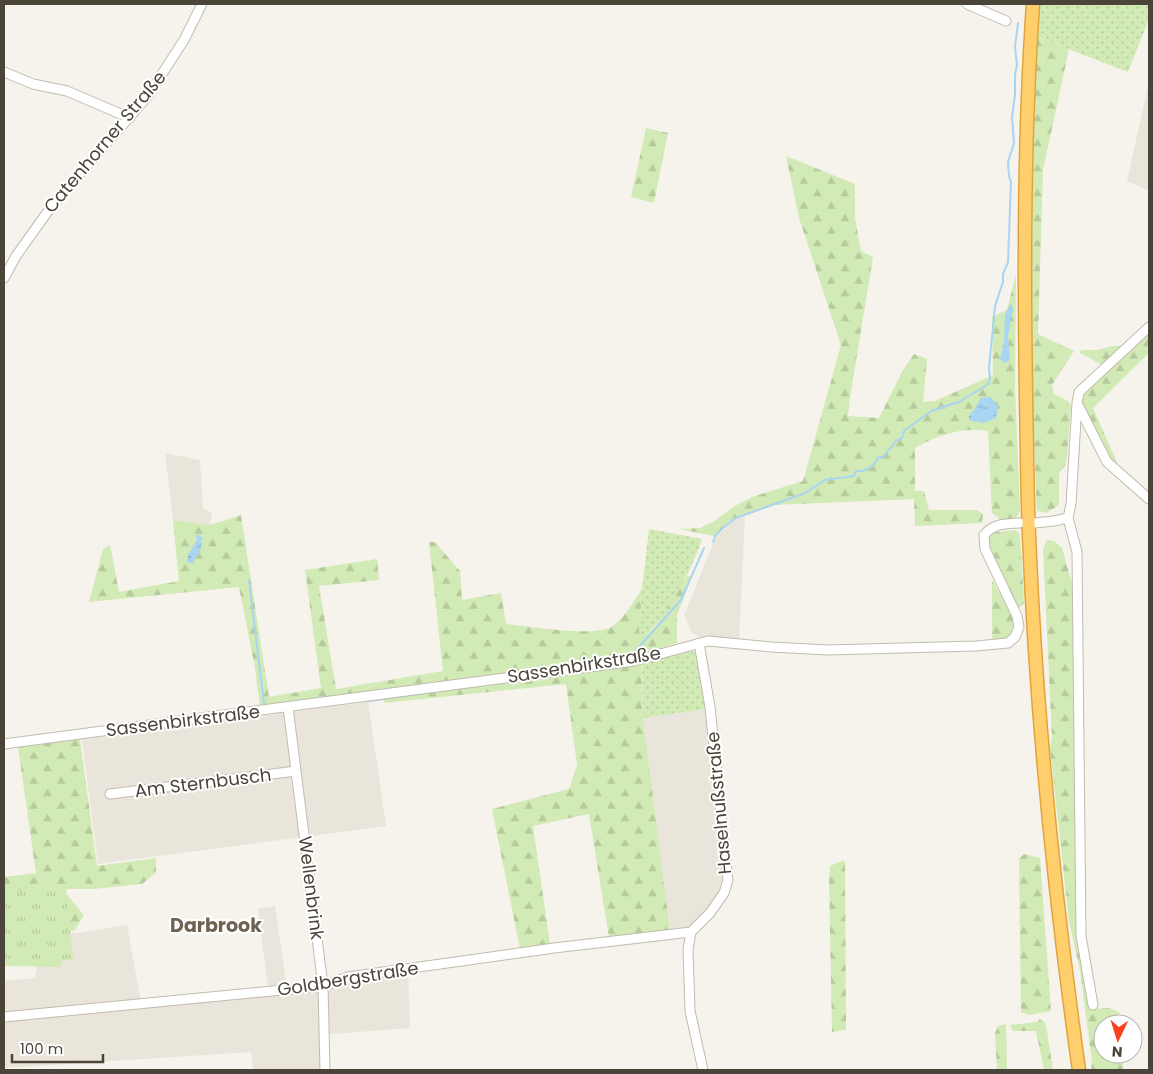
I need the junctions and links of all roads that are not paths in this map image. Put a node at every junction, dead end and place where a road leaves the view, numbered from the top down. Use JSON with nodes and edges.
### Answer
{"nodes":[{"id":1,"x":202,"y":4,"type":"edge"},
{"id":2,"x":967,"y":4,"type":"edge"},
{"id":3,"x":1034,"y":4,"type":"edge"},
{"id":4,"x":1006,"y":21,"type":"dead end"},
{"id":5,"x":4,"y":72,"type":"edge"},
{"id":6,"x":130,"y":118,"type":"junction"},
{"id":7,"x":4,"y":278,"type":"edge"},
{"id":8,"x":1149,"y":327,"type":"edge"},
{"id":9,"x":1077,"y":403,"type":"junction"},
{"id":10,"x":1149,"y":499,"type":"edge"},
{"id":11,"x":1068,"y":518,"type":"junction"},
{"id":12,"x":1034,"y":523,"type":"dead end"},
{"id":13,"x":1020,"y":524,"type":"dead end"},
{"id":14,"x":699,"y":643,"type":"junction"},
{"id":15,"x":288,"y":707,"type":"junction"},
{"id":16,"x":4,"y":744,"type":"edge"},
{"id":17,"x":296,"y":771,"type":"junction"},
{"id":18,"x":110,"y":794,"type":"dead end"},
{"id":19,"x":691,"y":932,"type":"junction"},
{"id":20,"x":323,"y":986,"type":"junction"},
{"id":21,"x":1093,"y":1005,"type":"dead end"},
{"id":22,"x":4,"y":1018,"type":"edge"},
{"id":23,"x":325,"y":1070,"type":"edge"},
{"id":24,"x":703,"y":1070,"type":"edge"},
{"id":25,"x":1079,"y":1070,"type":"edge"}],
"edges":[{"from":1,"to":6,"type":"street","name":"Catenhorner Straße"},
{"from":2,"to":4,"type":"street"},
{"from":3,"to":25,"type":"highway"},
{"from":5,"to":6,"type":"street"},
{"from":6,"to":7,"type":"street","name":"Catenhorner Straße"},
{"from":8,"to":9,"type":"street"},
{"from":9,"to":10,"type":"street"},
{"from":9,"to":11,"type":"street"},
{"from":11,"to":12,"type":"street"},
{"from":11,"to":21,"type":"street"},
{"from":13,"to":14,"type":"street","name":"Sassenbirkstraße"},
{"from":14,"to":15,"type":"street","name":"Sassenbirkstraße"},
{"from":14,"to":19,"type":"street","name":"Haselnußstraße"},
{"from":15,"to":16,"type":"street","name":"Sassenbirkstraße"},
{"from":15,"to":17,"type":"street","name":"Wellenbrink"},
{"from":17,"to":18,"type":"street","name":"Am Sternbusch"},
{"from":17,"to":20,"type":"street","name":"Wellenbrink"},
{"from":19,"to":20,"type":"street","name":"Goldbergstraße"},
{"from":19,"to":24,"type":"street"},
{"from":20,"to":22,"type":"street","name":"Goldbergstraße"},
{"from":20,"to":23,"type":"street","name":"Wellenbrink"}]}
